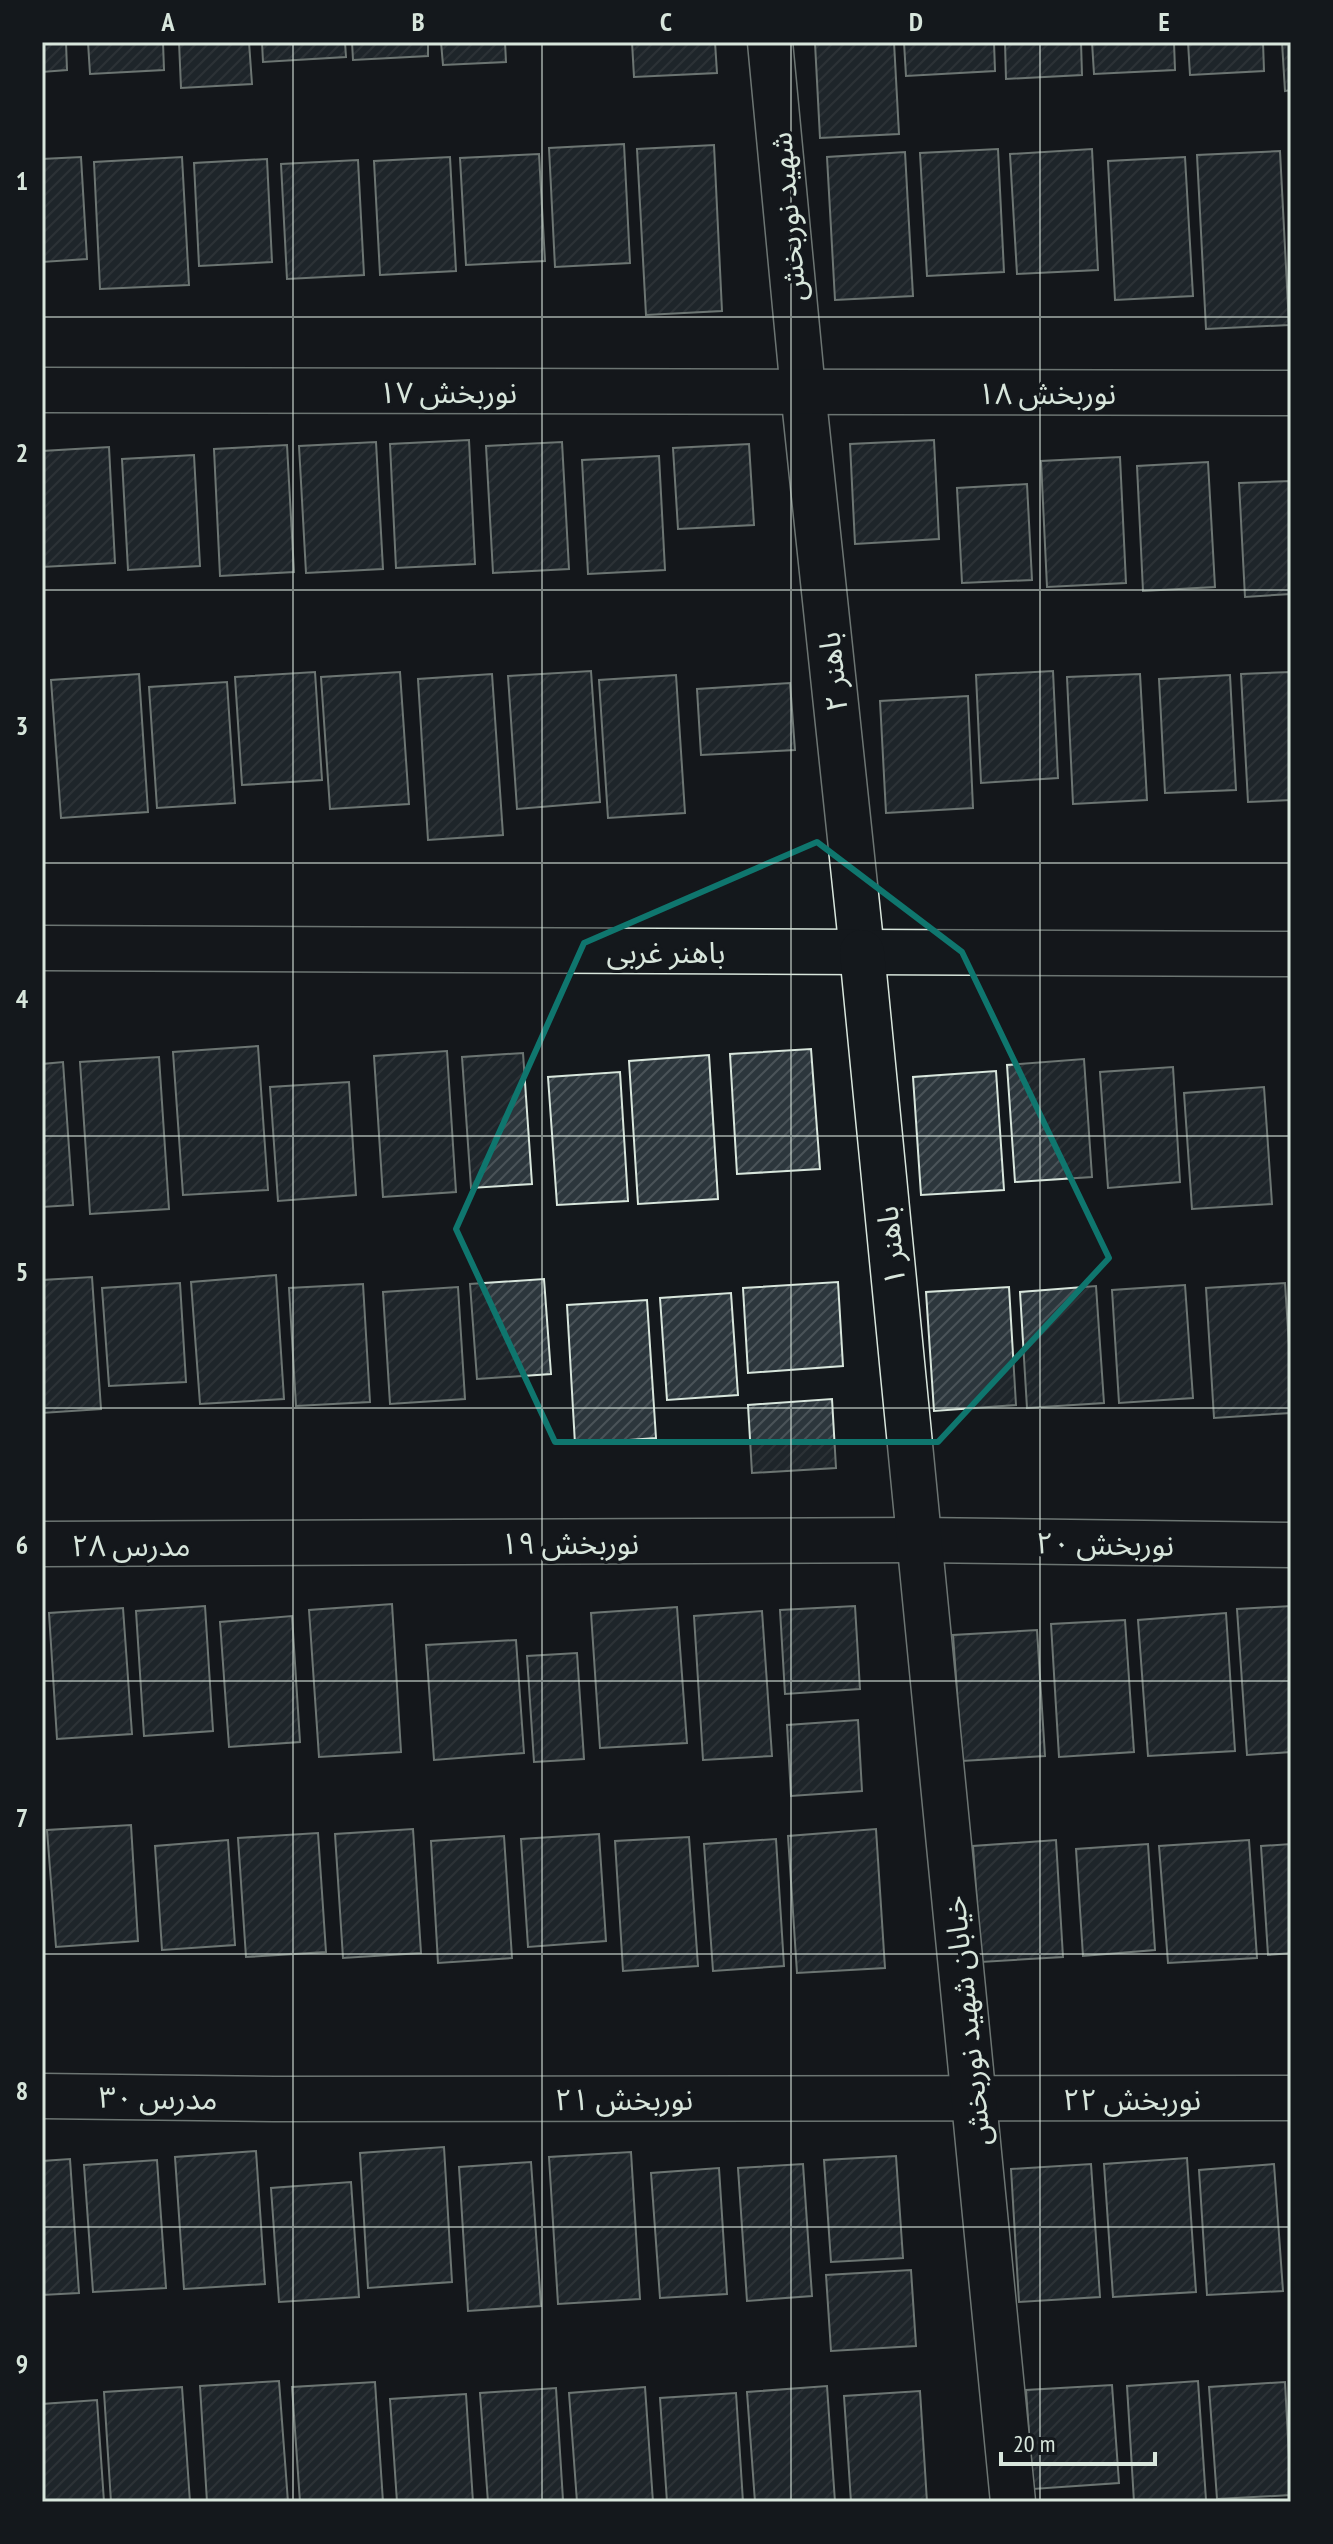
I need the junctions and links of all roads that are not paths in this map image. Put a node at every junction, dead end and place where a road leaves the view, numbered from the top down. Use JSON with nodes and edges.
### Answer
{"nodes":[{"id":1,"x":770,"y":42,"type":"edge"},
{"id":2,"x":42,"y":390,"type":"edge"},
{"id":3,"x":803,"y":391,"type":"junction"},
{"id":4,"x":1291,"y":393,"type":"edge"},
{"id":5,"x":42,"y":948,"type":"edge"},
{"id":6,"x":862,"y":952,"type":"junction"},
{"id":7,"x":1291,"y":954,"type":"edge"},
{"id":8,"x":919,"y":1540,"type":"junction"},
{"id":9,"x":221,"y":1543,"type":"joint"},
{"id":10,"x":42,"y":1544,"type":"edge"},
{"id":11,"x":1291,"y":1545,"type":"edge"},
{"id":12,"x":42,"y":2096,"type":"edge"},
{"id":13,"x":973,"y":2098,"type":"junction"},
{"id":14,"x":1291,"y":2098,"type":"edge"},
{"id":15,"x":274,"y":2099,"type":"joint"},
{"id":16,"x":1013,"y":2502,"type":"edge"}],
"edges":[{"from":1,"to":3,"type":"street","name":"شهید نوربخش"},
{"from":2,"to":3,"type":"street","name":"نوربخش ۱۷"},
{"from":3,"to":4,"type":"street","name":"نوربخش ۱۸"},
{"from":3,"to":6,"type":"street","name":"باهنر ۲"},
{"from":5,"to":6,"type":"street","name":"باهنر غربی"},
{"from":6,"to":7,"type":"street","name":"باهنر غربی"},
{"from":6,"to":8,"type":"street","name":"باهنر ۱"},
{"from":8,"to":9,"type":"street","name":"نوربخش ۱۹"},
{"from":8,"to":11,"type":"street","name":"نوربخش ۲۰"},
{"from":8,"to":13,"type":"street","name":"خیابان شهید نوربخش"},
{"from":9,"to":10,"type":"street","name":"مدرس ۲۸"},
{"from":12,"to":15,"type":"street","name":"مدرس ۳۰"},
{"from":13,"to":14,"type":"street","name":"نوربخش ۲۲"},
{"from":13,"to":15,"type":"street","name":"نوربخش ۲۱"},
{"from":13,"to":16,"type":"street","name":"خیابان شهید نوربخش"}]}
